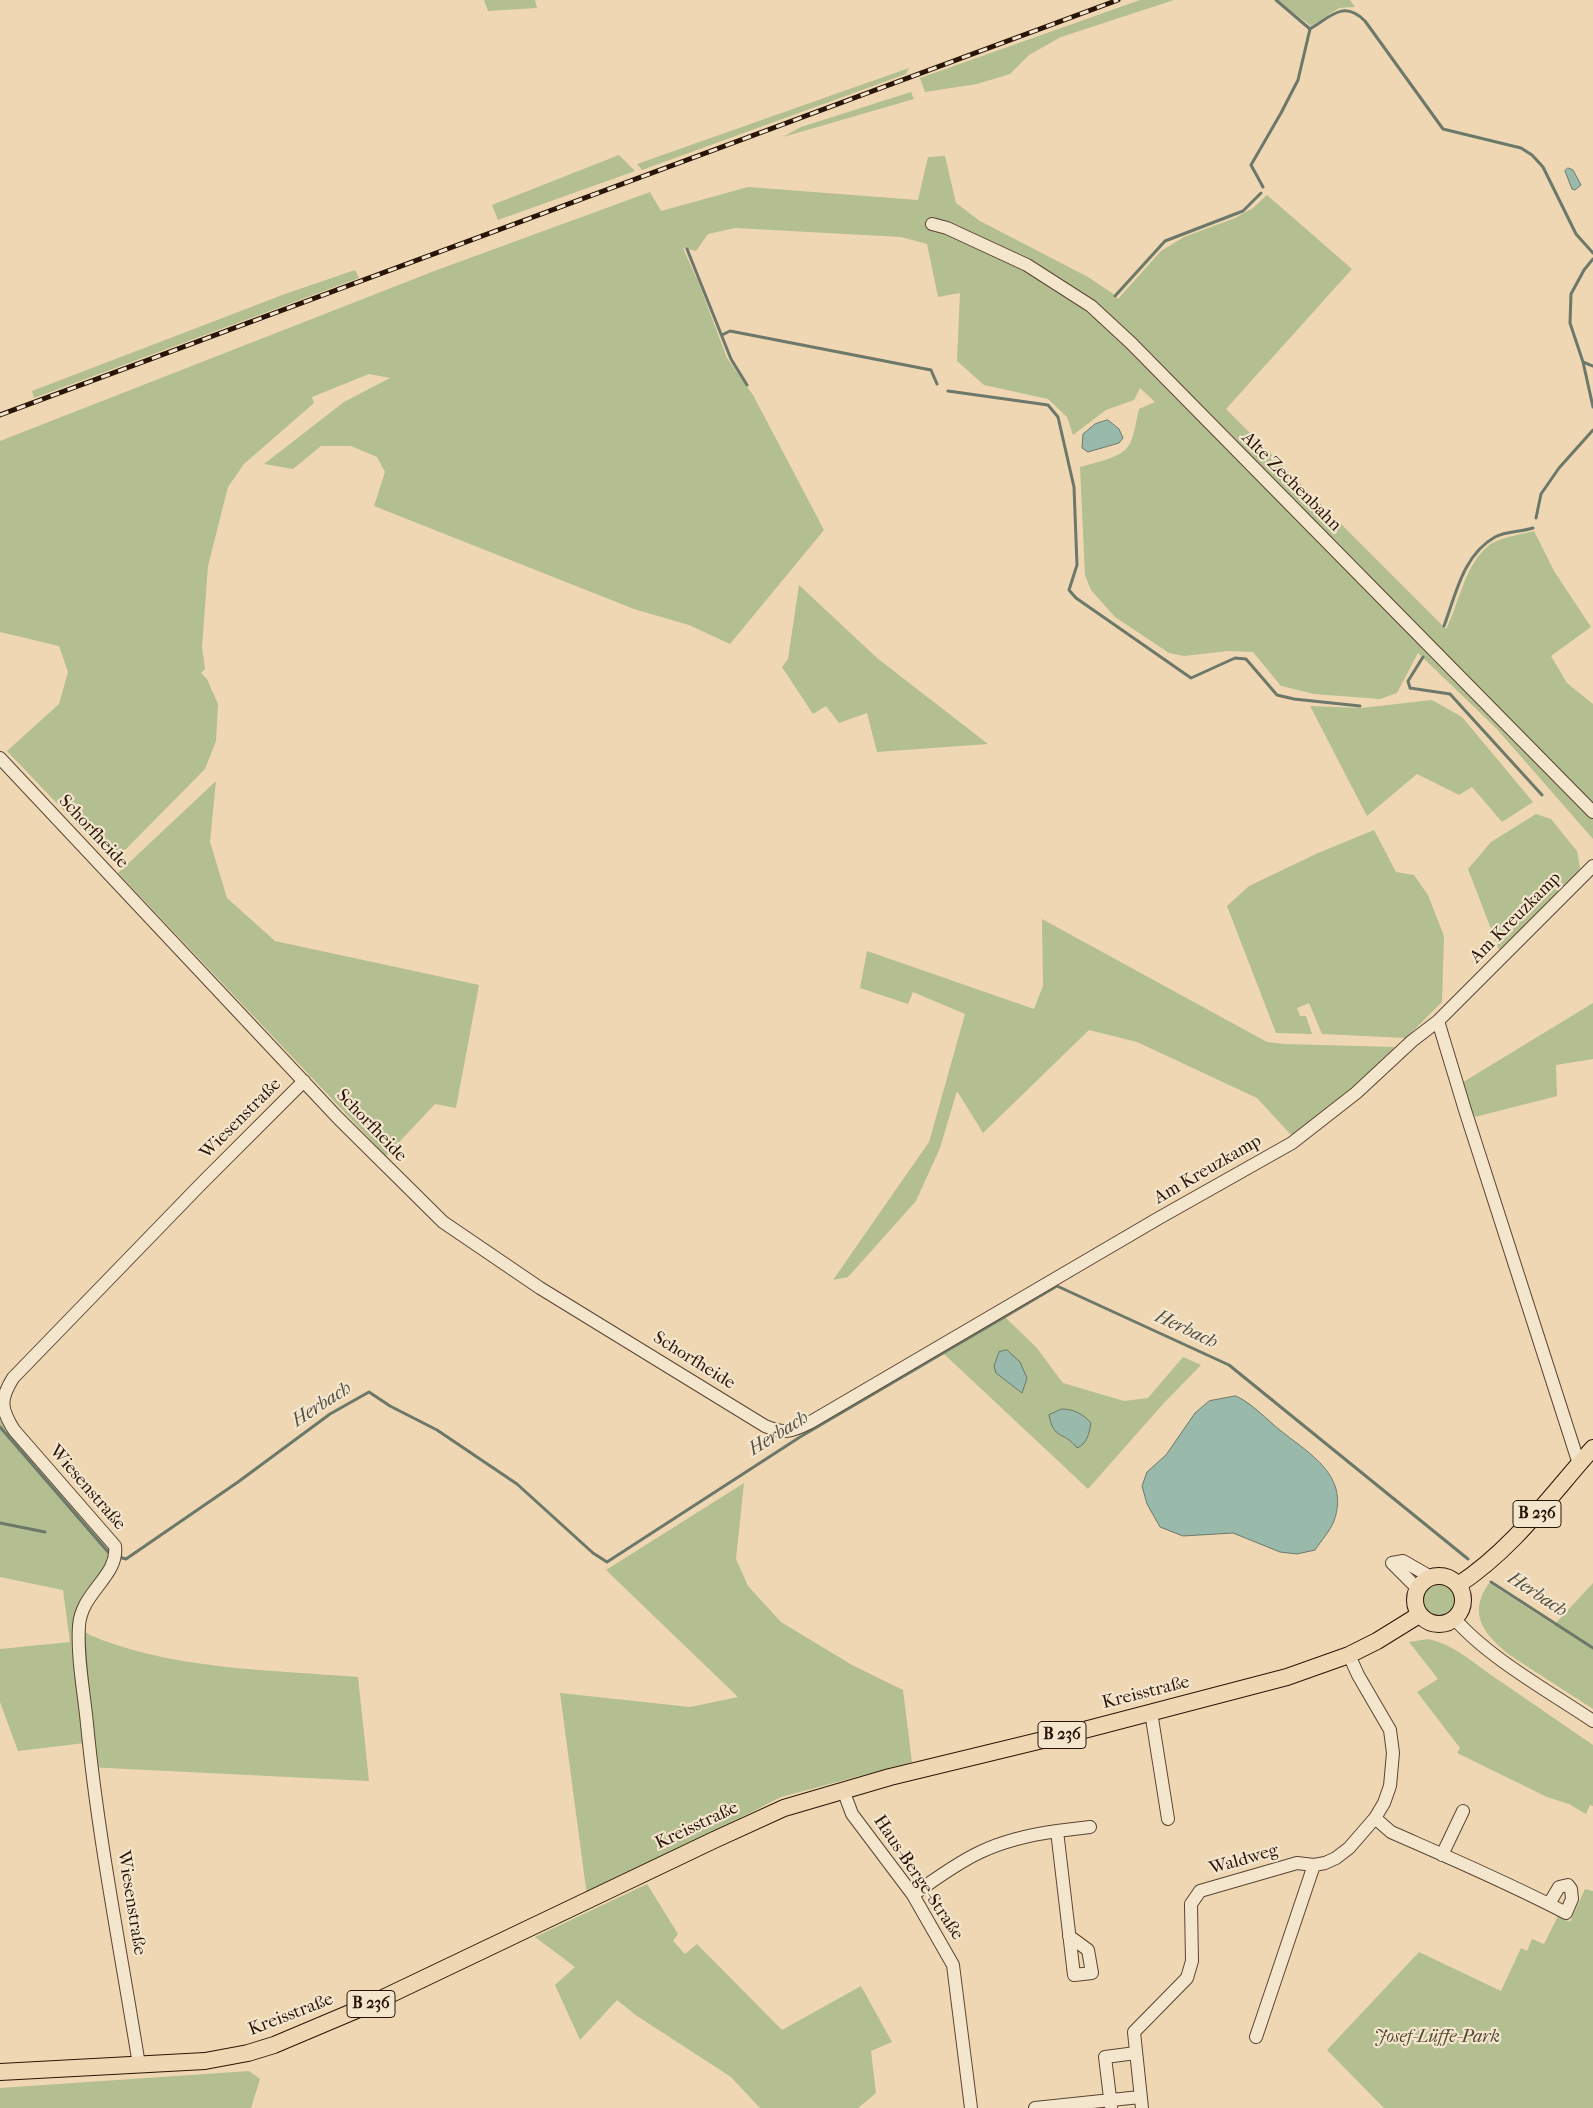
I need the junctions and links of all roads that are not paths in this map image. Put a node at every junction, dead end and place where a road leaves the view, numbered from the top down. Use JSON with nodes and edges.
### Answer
{"nodes":[{"id":1,"x":932,"y":224,"type":"dead end"},
{"id":2,"x":0,"y":758,"type":"edge"},
{"id":3,"x":1593,"y":812,"type":"edge"},
{"id":4,"x":1593,"y":866,"type":"edge"},
{"id":5,"x":1438,"y":1021,"type":"junction"},
{"id":6,"x":304,"y":1081,"type":"junction"},
{"id":7,"x":786,"y":1432,"type":"joint"},
{"id":8,"x":1593,"y":1448,"type":"edge"},
{"id":9,"x":1579,"y":1464,"type":"junction"},
{"id":10,"x":1431,"y":1577,"type":"junction"},
{"id":11,"x":1458,"y":1585,"type":"junction"},
{"id":12,"x":1417,"y":1588,"type":"junction"},
{"id":13,"x":1419,"y":1615,"type":"junction"},
{"id":14,"x":1454,"y":1618,"type":"junction"},
{"id":15,"x":1350,"y":1655,"type":"junction"},
{"id":16,"x":1151,"y":1712,"type":"junction"},
{"id":17,"x":1593,"y":1721,"type":"edge"},
{"id":18,"x":843,"y":1790,"type":"junction"},
{"id":19,"x":1463,"y":1811,"type":"dead end"},
{"id":20,"x":1375,"y":1818,"type":"junction"},
{"id":21,"x":1168,"y":1819,"type":"dead end"},
{"id":22,"x":1090,"y":1827,"type":"dead end"},
{"id":23,"x":1057,"y":1831,"type":"junction"},
{"id":24,"x":1442,"y":1855,"type":"junction"},
{"id":25,"x":1314,"y":1865,"type":"junction"},
{"id":26,"x":913,"y":1896,"type":"junction"},
{"id":27,"x":1549,"y":1904,"type":"dead end"},
{"id":28,"x":1069,"y":1936,"type":"dead end"},
{"id":29,"x":1256,"y":2037,"type":"dead end"},
{"id":30,"x":1136,"y":2054,"type":"junction"},
{"id":31,"x":139,"y":2065,"type":"junction"},
{"id":32,"x":0,"y":2072,"type":"edge"},
{"id":33,"x":1141,"y":2102,"type":"edge"},
{"id":34,"x":1110,"y":2104,"type":"edge"},
{"id":35,"x":971,"y":2108,"type":"edge"},
{"id":36,"x":1035,"y":2108,"type":"edge"}],
"edges":[{"from":1,"to":3,"type":"street","name":"Alte Zechenbahn"},
{"from":2,"to":6,"type":"street","name":"Schorfheide"},
{"from":4,"to":5,"type":"street","name":"Am Kreuzkamp"},
{"from":5,"to":7,"type":"street","name":"Am Kreuzkamp"},
{"from":5,"to":9,"type":"street"},
{"from":6,"to":7,"type":"street","name":"Schorfheide"},
{"from":6,"to":31,"type":"street","name":"Wiesenstraße"},
{"from":8,"to":9,"type":"main road","number":"B 236"},
{"from":9,"to":11,"type":"main road","number":"B 236"},
{"from":10,"to":11,"type":"main road"},
{"from":10,"to":12,"type":"main road"},
{"from":10,"to":12,"type":"street"},
{"from":11,"to":14,"type":"main road"},
{"from":12,"to":13,"type":"main road"},
{"from":13,"to":14,"type":"main road"},
{"from":13,"to":15,"type":"main road","name":"Kreisstraße","number":"B 236"},
{"from":14,"to":17,"type":"street"},
{"from":15,"to":16,"type":"main road","name":"Kreisstraße","number":"B 236"},
{"from":15,"to":20,"type":"street","name":"Waldweg"},
{"from":16,"to":18,"type":"main road","name":"Kreisstraße","number":"B 236"},
{"from":16,"to":21,"type":"street"},
{"from":18,"to":26,"type":"street","name":"Haus-Berge-Straße"},
{"from":18,"to":31,"type":"main road","name":"Kreisstraße","number":"B 236"},
{"from":19,"to":24,"type":"street"},
{"from":20,"to":24,"type":"street"},
{"from":20,"to":25,"type":"street","name":"Waldweg"},
{"from":22,"to":23,"type":"street"},
{"from":23,"to":26,"type":"street"},
{"from":23,"to":28,"type":"street"},
{"from":24,"to":27,"type":"street"},
{"from":25,"to":29,"type":"street"},
{"from":25,"to":30,"type":"street","name":"Waldweg"},
{"from":26,"to":35,"type":"street","name":"Haus-Berge-Straße"},
{"from":30,"to":33,"type":"street"},
{"from":30,"to":34,"type":"street"},
{"from":31,"to":32,"type":"main road","name":"Kreisstraße","number":"B 236"},
{"from":33,"to":34,"type":"street"},
{"from":34,"to":36,"type":"street"}]}
